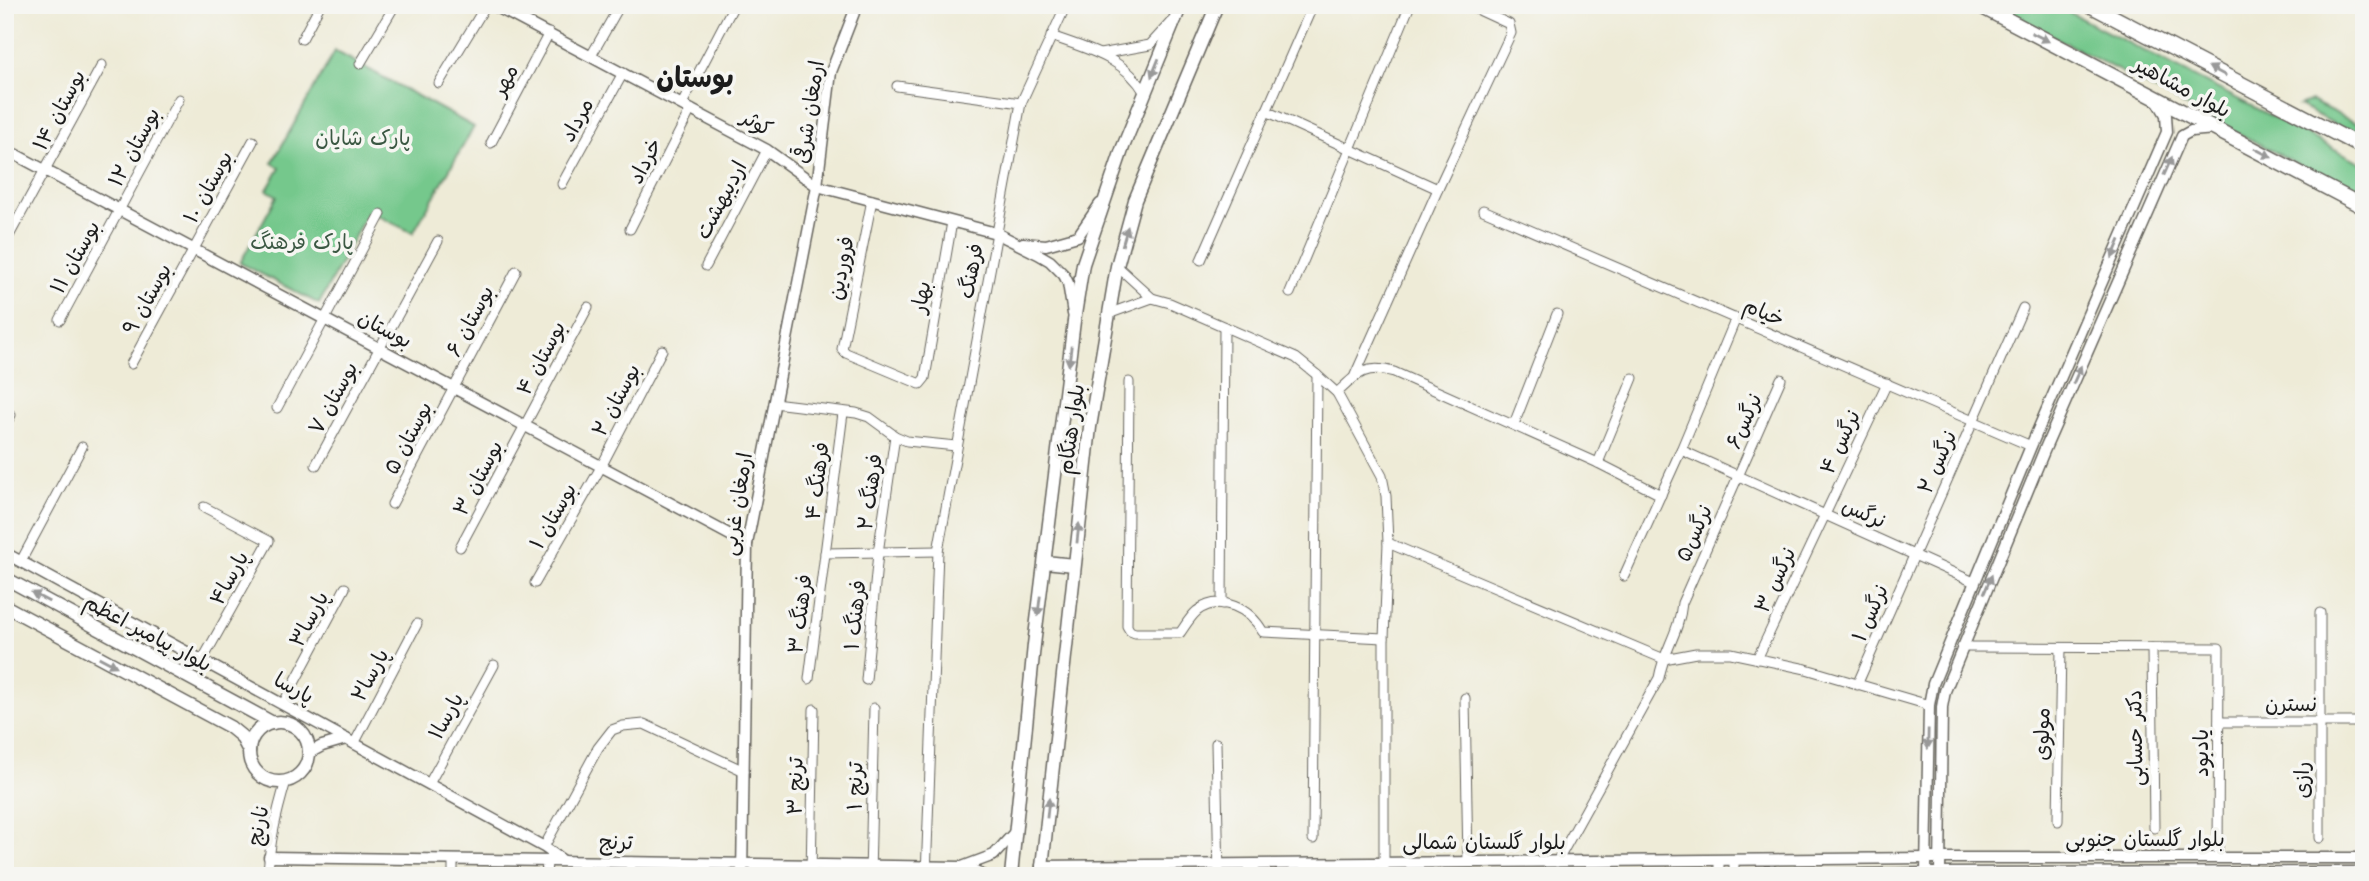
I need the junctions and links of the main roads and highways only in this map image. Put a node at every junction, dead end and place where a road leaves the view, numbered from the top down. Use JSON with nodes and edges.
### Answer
{"nodes":[{"id":1,"x":1217,"y":5,"type":"edge"},
{"id":2,"x":1979,"y":5,"type":"edge"},
{"id":3,"x":2090,"y":5,"type":"edge"},
{"id":4,"x":1178,"y":11,"type":"edge"},
{"id":5,"x":2364,"y":148,"type":"edge"},
{"id":6,"x":2364,"y":207,"type":"edge"},
{"id":7,"x":1045,"y":562,"type":"junction"},
{"id":8,"x":1074,"y":565,"type":"junction"},
{"id":9,"x":5,"y":578,"type":"edge"},
{"id":10,"x":5,"y":606,"type":"edge"},
{"id":11,"x":273,"y":723,"type":"junction"},
{"id":12,"x":249,"y":751,"type":"junction"},
{"id":13,"x":1041,"y":871,"type":"edge"},
{"id":14,"x":1011,"y":876,"type":"edge"}],
"edges":[{"from":8,"to":1,"type":"main road","name":"بلوار هنگام","one_way":true},
{"from":2,"to":6,"type":"main road","name":"بلوار مشاهیر","one_way":true},
{"from":5,"to":3,"type":"main road","name":"بلوار مشاهیر","one_way":true},
{"from":4,"to":7,"type":"main road","name":"بلوار هنگام","one_way":true},
{"from":7,"to":8,"type":"main road"},
{"from":7,"to":14,"type":"main road","name":"بلوار هنگام","one_way":true},
{"from":13,"to":8,"type":"main road","name":"بلوار هنگام","one_way":true},
{"from":11,"to":9,"type":"main road","name":"بلوار پیامبر اعظم","one_way":true},
{"from":10,"to":12,"type":"main road","name":"بلوار پیامبر اعظم","one_way":true},
{"from":11,"to":12,"type":"main road"},
{"from":11,"to":12,"type":"main road"}]}
